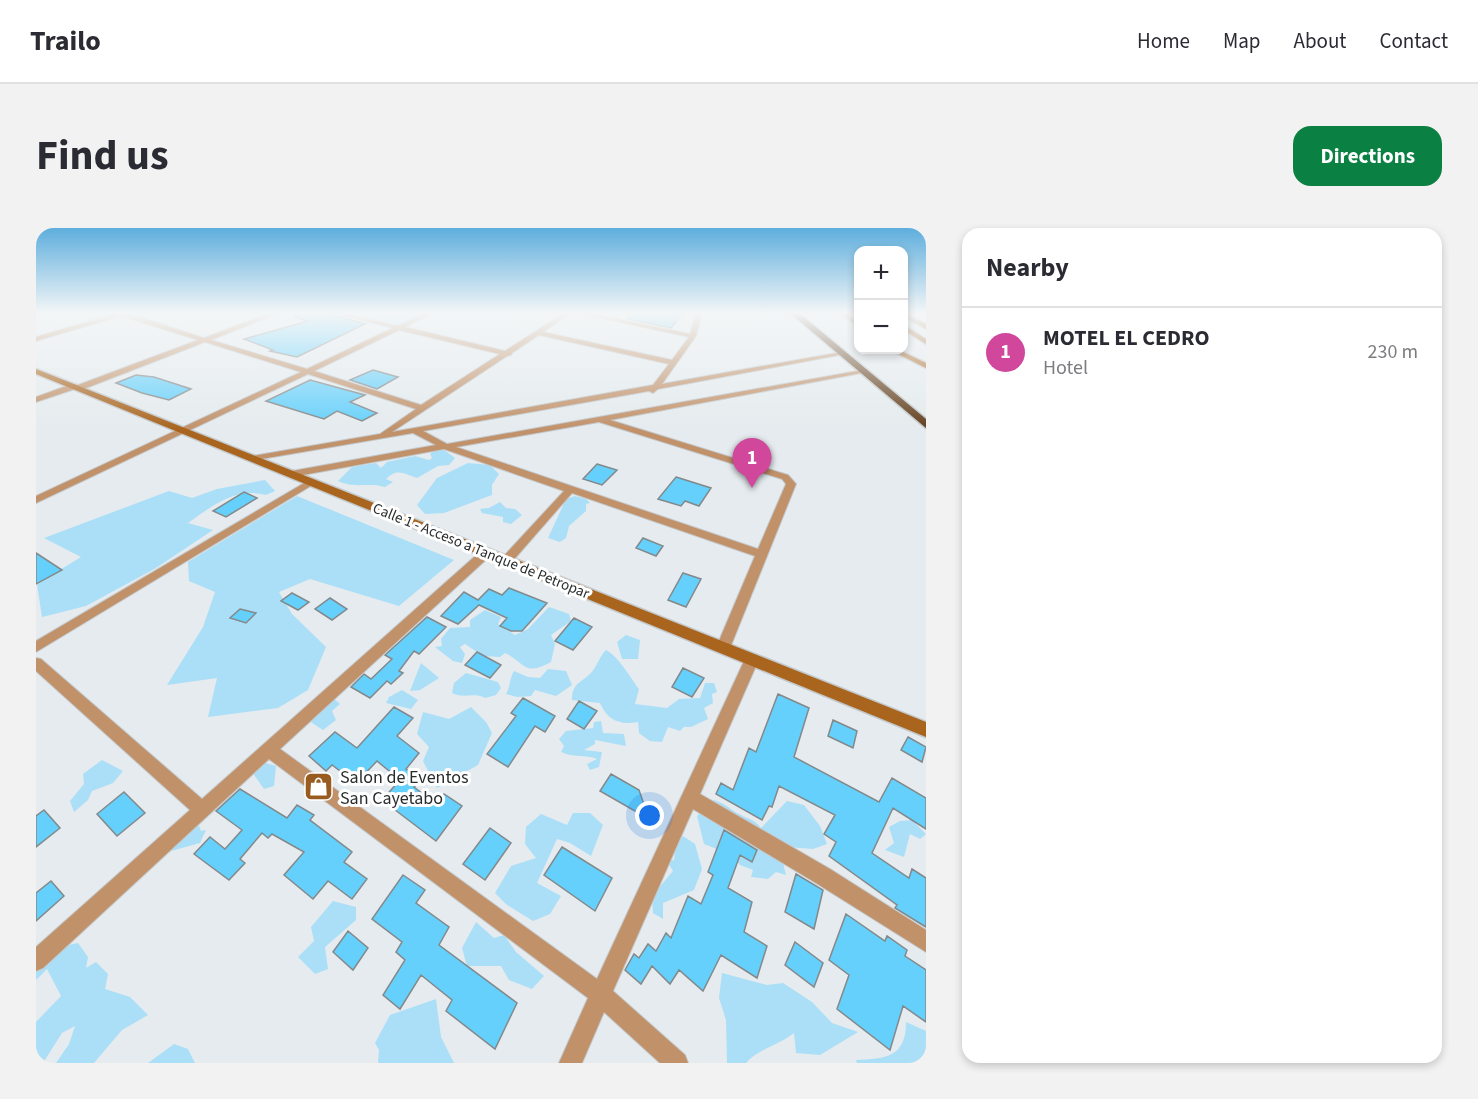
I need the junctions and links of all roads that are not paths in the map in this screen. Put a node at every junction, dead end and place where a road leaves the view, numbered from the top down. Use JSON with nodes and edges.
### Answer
{"nodes":[{"id":1,"x":168,"y":352,"type":"edge"},
{"id":2,"x":244,"y":352,"type":"edge"},
{"id":3,"x":348,"y":352,"type":"edge"},
{"id":4,"x":500,"y":352,"type":"edge"},
{"id":5,"x":512,"y":352,"type":"edge"},
{"id":6,"x":624,"y":352,"type":"edge"},
{"id":7,"x":682,"y":352,"type":"edge"},
{"id":8,"x":840,"y":352,"type":"edge"},
{"id":9,"x":908,"y":353,"type":"edge"},
{"id":10,"x":509,"y":354,"type":"junction"},
{"id":11,"x":842,"y":354,"type":"junction"},
{"id":12,"x":908,"y":354,"type":"edge"},
{"id":13,"x":915,"y":355,"type":"junction"},
{"id":14,"x":926,"y":356,"type":"edge"},
{"id":15,"x":800,"y":362,"type":"junction"},
{"id":16,"x":674,"y":363,"type":"junction"},
{"id":17,"x":926,"y":364,"type":"edge"},
{"id":18,"x":310,"y":370,"type":"junction"},
{"id":19,"x":36,"y":371,"type":"edge"},
{"id":20,"x":863,"y":372,"type":"junction"},
{"id":21,"x":828,"y":378,"type":"junction"},
{"id":22,"x":74,"y":386,"type":"junction"},
{"id":23,"x":36,"y":398,"type":"edge"},
{"id":24,"x":648,"y":400,"type":"junction"},
{"id":25,"x":422,"y":408,"type":"junction"},
{"id":26,"x":599,"y":419,"type":"junction"},
{"id":27,"x":926,"y":425,"type":"edge"},
{"id":28,"x":183,"y":430,"type":"junction"},
{"id":29,"x":416,"y":431,"type":"junction"},
{"id":30,"x":633,"y":432,"type":"junction"},
{"id":31,"x":378,"y":437,"type":"junction"},
{"id":32,"x":446,"y":447,"type":"junction"},
{"id":33,"x":253,"y":459,"type":"junction"},
{"id":34,"x":292,"y":474,"type":"junction"},
{"id":35,"x":311,"y":482,"type":"junction"},
{"id":36,"x":570,"y":490,"type":"junction"},
{"id":37,"x":36,"y":500,"type":"edge"},
{"id":38,"x":486,"y":553,"type":"junction"},
{"id":39,"x":763,"y":555,"type":"junction"},
{"id":40,"x":506,"y":561,"type":"junction"},
{"id":41,"x":36,"y":647,"type":"edge"},
{"id":42,"x":723,"y":648,"type":"junction"},
{"id":43,"x":752,"y":659,"type":"junction"},
{"id":44,"x":36,"y":663,"type":"edge"},
{"id":45,"x":926,"y":730,"type":"edge"},
{"id":46,"x":269,"y":750,"type":"junction"},
{"id":47,"x":690,"y":798,"type":"junction"},
{"id":48,"x":202,"y":810,"type":"junction"},
{"id":49,"x":926,"y":942,"type":"edge"},
{"id":50,"x":36,"y":961,"type":"edge"},
{"id":51,"x":601,"y":995,"type":"junction"},
{"id":52,"x":570,"y":1063,"type":"edge"},
{"id":53,"x":677,"y":1063,"type":"edge"}],
"edges":[{"from":1,"to":22,"type":"street"},
{"from":2,"to":18,"type":"street"},
{"from":3,"to":18,"type":"street"},
{"from":4,"to":10,"type":"street"},
{"from":5,"to":10,"type":"street"},
{"from":6,"to":16,"type":"street"},
{"from":7,"to":16,"type":"street"},
{"from":8,"to":11,"type":"highway"},
{"from":9,"to":13,"type":"street"},
{"from":10,"to":25,"type":"street"},
{"from":11,"to":15,"type":"street"},
{"from":11,"to":20,"type":"highway"},
{"from":12,"to":17,"type":"street"},
{"from":13,"to":14,"type":"street"},
{"from":13,"to":17,"type":"street"},
{"from":15,"to":21,"type":"street"},
{"from":15,"to":24,"type":"street"},
{"from":16,"to":24,"type":"street"},
{"from":18,"to":25,"type":"street"},
{"from":18,"to":28,"type":"street"},
{"from":19,"to":22,"type":"street","name":"Calle 1 - Acceso a Tanque de Petropar"},
{"from":20,"to":21,"type":"street"},
{"from":20,"to":27,"type":"highway"},
{"from":21,"to":24,"type":"street"},
{"from":22,"to":23,"type":"street"},
{"from":22,"to":28,"type":"street","name":"Calle 1 - Acceso a Tanque de Petropar"},
{"from":24,"to":26,"type":"street"},
{"from":24,"to":29,"type":"street"},
{"from":24,"to":30,"type":"street"},
{"from":25,"to":31,"type":"street"},
{"from":26,"to":30,"type":"street"},
{"from":26,"to":32,"type":"street"},
{"from":28,"to":33,"type":"street","name":"Calle 1 - Acceso a Tanque de Petropar"},
{"from":28,"to":37,"type":"street"},
{"from":29,"to":31,"type":"street"},
{"from":29,"to":32,"type":"street"},
{"from":30,"to":39,"type":"street"},
{"from":31,"to":33,"type":"street"},
{"from":32,"to":34,"type":"street"},
{"from":32,"to":36,"type":"street"},
{"from":33,"to":34,"type":"street","name":"Calle 1 - Acceso a Tanque de Petropar"},
{"from":34,"to":35,"type":"street","name":"Calle 1 - Acceso a Tanque de Petropar"},
{"from":35,"to":38,"type":"street","name":"Calle 1 - Acceso a Tanque de Petropar"},
{"from":35,"to":41,"type":"street"},
{"from":36,"to":39,"type":"street"},
{"from":36,"to":40,"type":"street"},
{"from":38,"to":40,"type":"street","name":"Calle 1 - Acceso a Tanque de Petropar"},
{"from":38,"to":46,"type":"street"},
{"from":39,"to":42,"type":"street"},
{"from":40,"to":42,"type":"street","name":"Calle 1 - Acceso a Tanque de Petropar"},
{"from":42,"to":43,"type":"street","name":"Calle 1 - Acceso a Tanque de Petropar"},
{"from":43,"to":45,"type":"street","name":"Calle 1 - Acceso a Tanque de Petropar"},
{"from":43,"to":47,"type":"street"},
{"from":44,"to":48,"type":"street"},
{"from":46,"to":48,"type":"street"},
{"from":46,"to":51,"type":"street"},
{"from":47,"to":49,"type":"street"},
{"from":47,"to":51,"type":"street"},
{"from":48,"to":50,"type":"street"},
{"from":51,"to":52,"type":"street"},
{"from":51,"to":53,"type":"street"}]}
